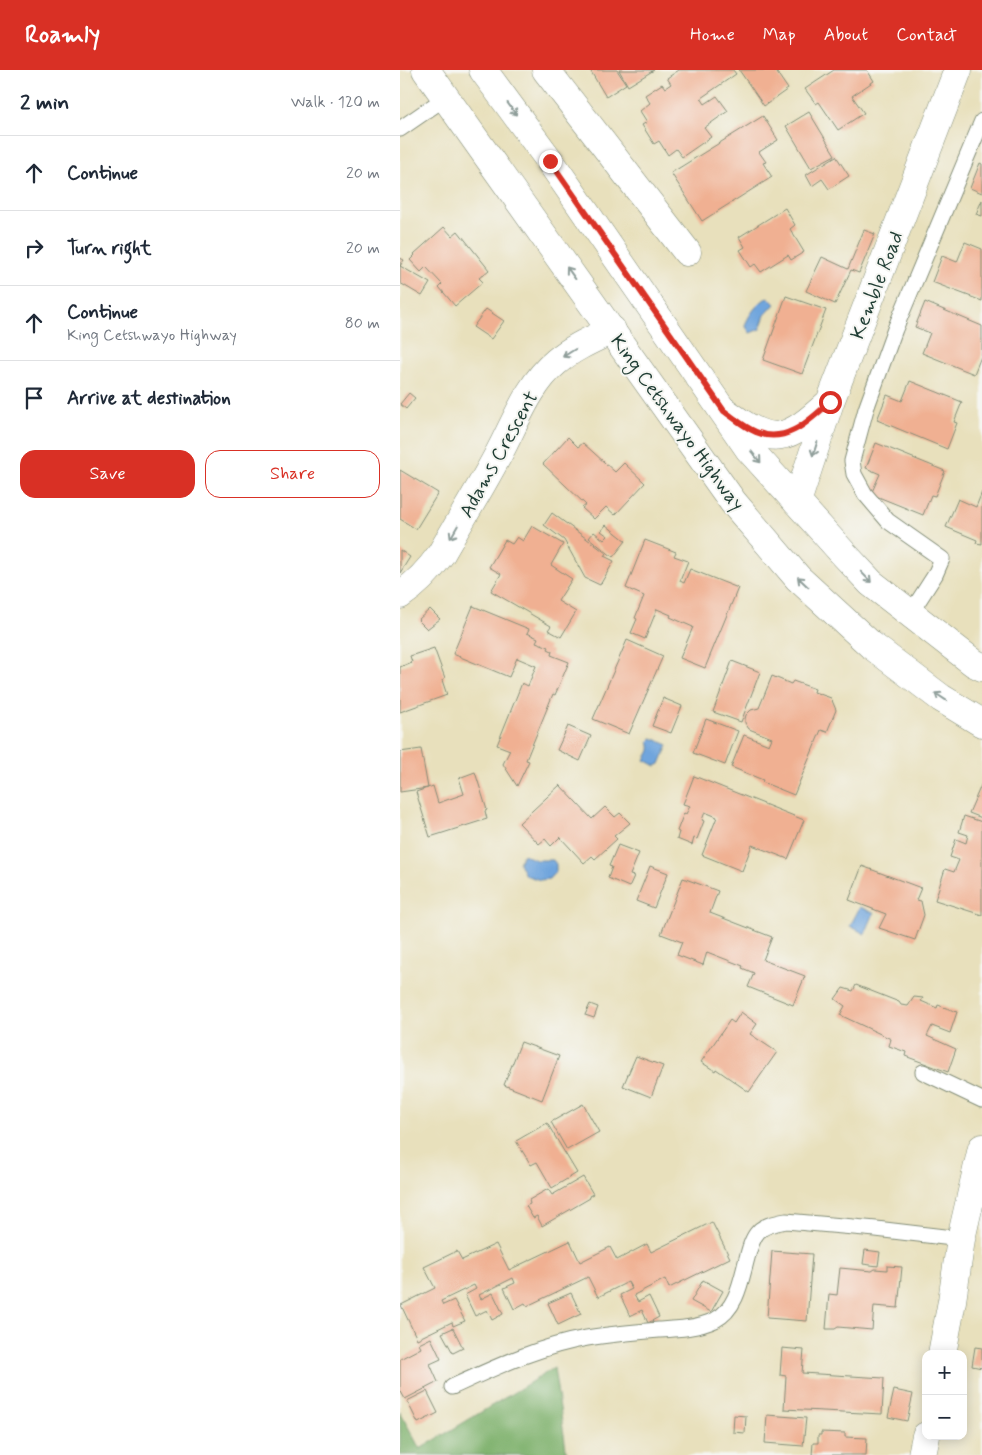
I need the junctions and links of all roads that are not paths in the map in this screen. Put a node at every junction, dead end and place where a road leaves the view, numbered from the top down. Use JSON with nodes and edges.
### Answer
{"nodes":[{"id":1,"x":426,"y":70,"type":"edge"},
{"id":2,"x":483,"y":70,"type":"edge"},
{"id":3,"x":546,"y":70,"type":"edge"},
{"id":4,"x":958,"y":70,"type":"edge"},
{"id":5,"x":445,"y":98,"type":"junction"},
{"id":6,"x":982,"y":121,"type":"edge"},
{"id":7,"x":401,"y":125,"type":"edge"},
{"id":8,"x":687,"y":252,"type":"dead end"},
{"id":9,"x":612,"y":330,"type":"junction"},
{"id":10,"x":830,"y":402,"type":"junction"},
{"id":11,"x":724,"y":411,"type":"junction"},
{"id":12,"x":797,"y":502,"type":"junction"},
{"id":13,"x":400,"y":595,"type":"edge"},
{"id":14,"x":910,"y":614,"type":"junction"},
{"id":15,"x":982,"y":667,"type":"edge"},
{"id":16,"x":982,"y":723,"type":"edge"},
{"id":17,"x":923,"y":1072,"type":"dead end"},
{"id":18,"x":982,"y":1100,"type":"edge"},
{"id":19,"x":982,"y":1148,"type":"edge"},
{"id":20,"x":961,"y":1239,"type":"junction"},
{"id":21,"x":943,"y":1350,"type":"edge"},
{"id":22,"x":452,"y":1387,"type":"dead end"},
{"id":23,"x":925,"y":1440,"type":"edge"},
{"id":24,"x":922,"y":1455,"type":"edge"}],
"edges":[{"from":1,"to":5,"type":"main road","name":"King Cetshwayo Highway"},
{"from":2,"to":11,"type":"main road","name":"King Cetshwayo Highway","one_way":true},
{"from":3,"to":8,"type":"main road"},
{"from":4,"to":10,"type":"main road","name":"Kemble Road"},
{"from":5,"to":7,"type":"lane"},
{"from":9,"to":5,"type":"main road","name":"King Cetshwayo Highway","one_way":true},
{"from":6,"to":14,"type":"lane"},
{"from":9,"to":13,"type":"main road","name":"Adams Crescent","one_way":true},
{"from":16,"to":9,"type":"main road","name":"King Cetshwayo Highway","one_way":true},
{"from":10,"to":11,"type":"main road"},
{"from":10,"to":12,"type":"main road","name":"Kemble Road","one_way":true},
{"from":11,"to":12,"type":"main road","name":"King Cetshwayo Highway","one_way":true},
{"from":12,"to":14,"type":"main road","name":"King Cetshwayo Highway","one_way":true},
{"from":14,"to":15,"type":"main road","name":"King Cetshwayo Highway"},
{"from":17,"to":18,"type":"lane"},
{"from":19,"to":20,"type":"main road"},
{"from":20,"to":21,"type":"main road"},
{"from":20,"to":22,"type":"lane"},
{"from":23,"to":24,"type":"main road"}]}
